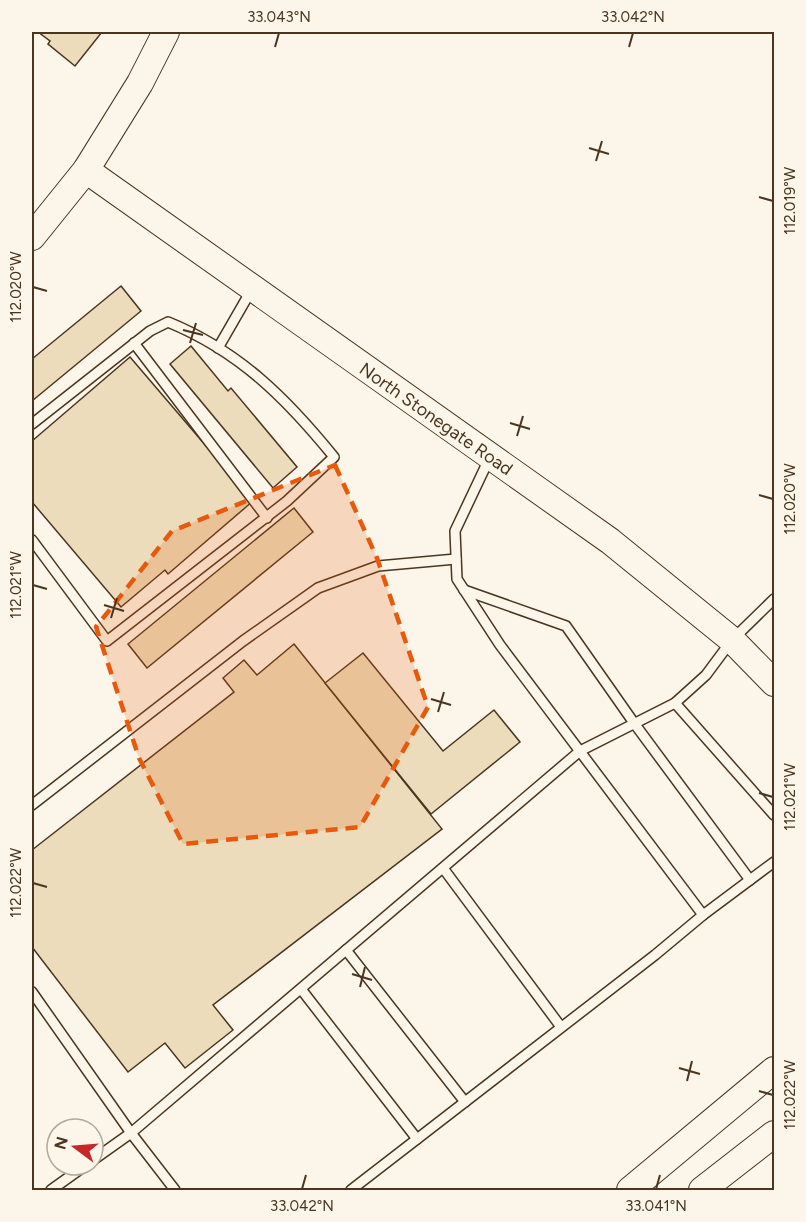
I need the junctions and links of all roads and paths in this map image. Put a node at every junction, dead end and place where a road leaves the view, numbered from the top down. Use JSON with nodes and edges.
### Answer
{"nodes":[{"id":1,"x":166,"y":32,"type":"edge"},
{"id":2,"x":86,"y":170,"type":"junction"},
{"id":3,"x":32,"y":237,"type":"edge"},
{"id":4,"x":252,"y":289,"type":"junction"},
{"id":5,"x":134,"y":343,"type":"junction"},
{"id":6,"x":218,"y":348,"type":"junction"},
{"id":7,"x":32,"y":424,"type":"edge"},
{"id":8,"x":490,"y":457,"type":"junction"},
{"id":9,"x":267,"y":518,"type":"junction"},
{"id":10,"x":32,"y":540,"type":"edge"},
{"id":11,"x":456,"y":559,"type":"junction"},
{"id":12,"x":464,"y":590,"type":"junction"},
{"id":13,"x":774,"y":598,"type":"edge"},
{"id":14,"x":732,"y":640,"type":"junction"},
{"id":15,"x":774,"y":683,"type":"edge"},
{"id":16,"x":675,"y":703,"type":"junction"},
{"id":17,"x":634,"y":723,"type":"junction"},
{"id":18,"x":580,"y":752,"type":"junction"},
{"id":19,"x":32,"y":805,"type":"edge"},
{"id":20,"x":774,"y":815,"type":"edge"},
{"id":21,"x":774,"y":862,"type":"edge"},
{"id":22,"x":443,"y":868,"type":"junction"},
{"id":23,"x":750,"y":880,"type":"junction"},
{"id":24,"x":703,"y":915,"type":"junction"},
{"id":25,"x":346,"y":950,"type":"junction"},
{"id":26,"x":301,"y":989,"type":"junction"},
{"id":27,"x":32,"y":992,"type":"edge"},
{"id":28,"x":561,"y":1027,"type":"junction"},
{"id":29,"x":774,"y":1070,"type":"edge"},
{"id":30,"x":465,"y":1102,"type":"junction"},
{"id":31,"x":131,"y":1133,"type":"junction"},
{"id":32,"x":774,"y":1134,"type":"edge"},
{"id":33,"x":417,"y":1139,"type":"junction"},
{"id":34,"x":105,"y":1151,"type":"edge"},
{"id":35,"x":70,"y":1177,"type":"edge"},
{"id":36,"x":51,"y":1191,"type":"edge"},
{"id":37,"x":174,"y":1191,"type":"edge"},
{"id":38,"x":351,"y":1191,"type":"edge"},
{"id":39,"x":630,"y":1191,"type":"edge"},
{"id":40,"x":702,"y":1191,"type":"edge"}],
"edges":[{"from":1,"to":2,"type":"street"},
{"from":2,"to":3,"type":"street"},
{"from":2,"to":4,"type":"street","name":"North Stonegate Road"},
{"from":4,"to":6,"type":"lane"},
{"from":4,"to":8,"type":"street","name":"North Stonegate Road"},
{"from":5,"to":6,"type":"lane"},
{"from":5,"to":7,"type":"lane"},
{"from":5,"to":9,"type":"lane"},
{"from":6,"to":9,"type":"lane"},
{"from":8,"to":11,"type":"lane"},
{"from":8,"to":14,"type":"street","name":"North Stonegate Road"},
{"from":9,"to":10,"type":"lane"},
{"from":11,"to":12,"type":"lane"},
{"from":11,"to":19,"type":"lane"},
{"from":12,"to":17,"type":"lane"},
{"from":12,"to":18,"type":"lane"},
{"from":13,"to":14,"type":"lane"},
{"from":14,"to":15,"type":"street","name":"North Stonegate Road"},
{"from":14,"to":16,"type":"lane"},
{"from":16,"to":17,"type":"lane"},
{"from":16,"to":20,"type":"lane"},
{"from":17,"to":18,"type":"lane"},
{"from":17,"to":23,"type":"lane"},
{"from":18,"to":22,"type":"lane"},
{"from":18,"to":24,"type":"lane"},
{"from":21,"to":23,"type":"lane"},
{"from":22,"to":25,"type":"lane"},
{"from":22,"to":28,"type":"lane"},
{"from":23,"to":24,"type":"lane"},
{"from":24,"to":28,"type":"lane"},
{"from":25,"to":26,"type":"lane"},
{"from":25,"to":30,"type":"lane"},
{"from":26,"to":31,"type":"lane"},
{"from":26,"to":33,"type":"lane"},
{"from":27,"to":31,"type":"lane"},
{"from":28,"to":30,"type":"lane"},
{"from":29,"to":39,"type":"street"},
{"from":30,"to":33,"type":"lane"},
{"from":31,"to":34,"type":"lane"},
{"from":31,"to":37,"type":"lane"},
{"from":32,"to":40,"type":"street"},
{"from":33,"to":38,"type":"lane"},
{"from":35,"to":36,"type":"lane"}]}
